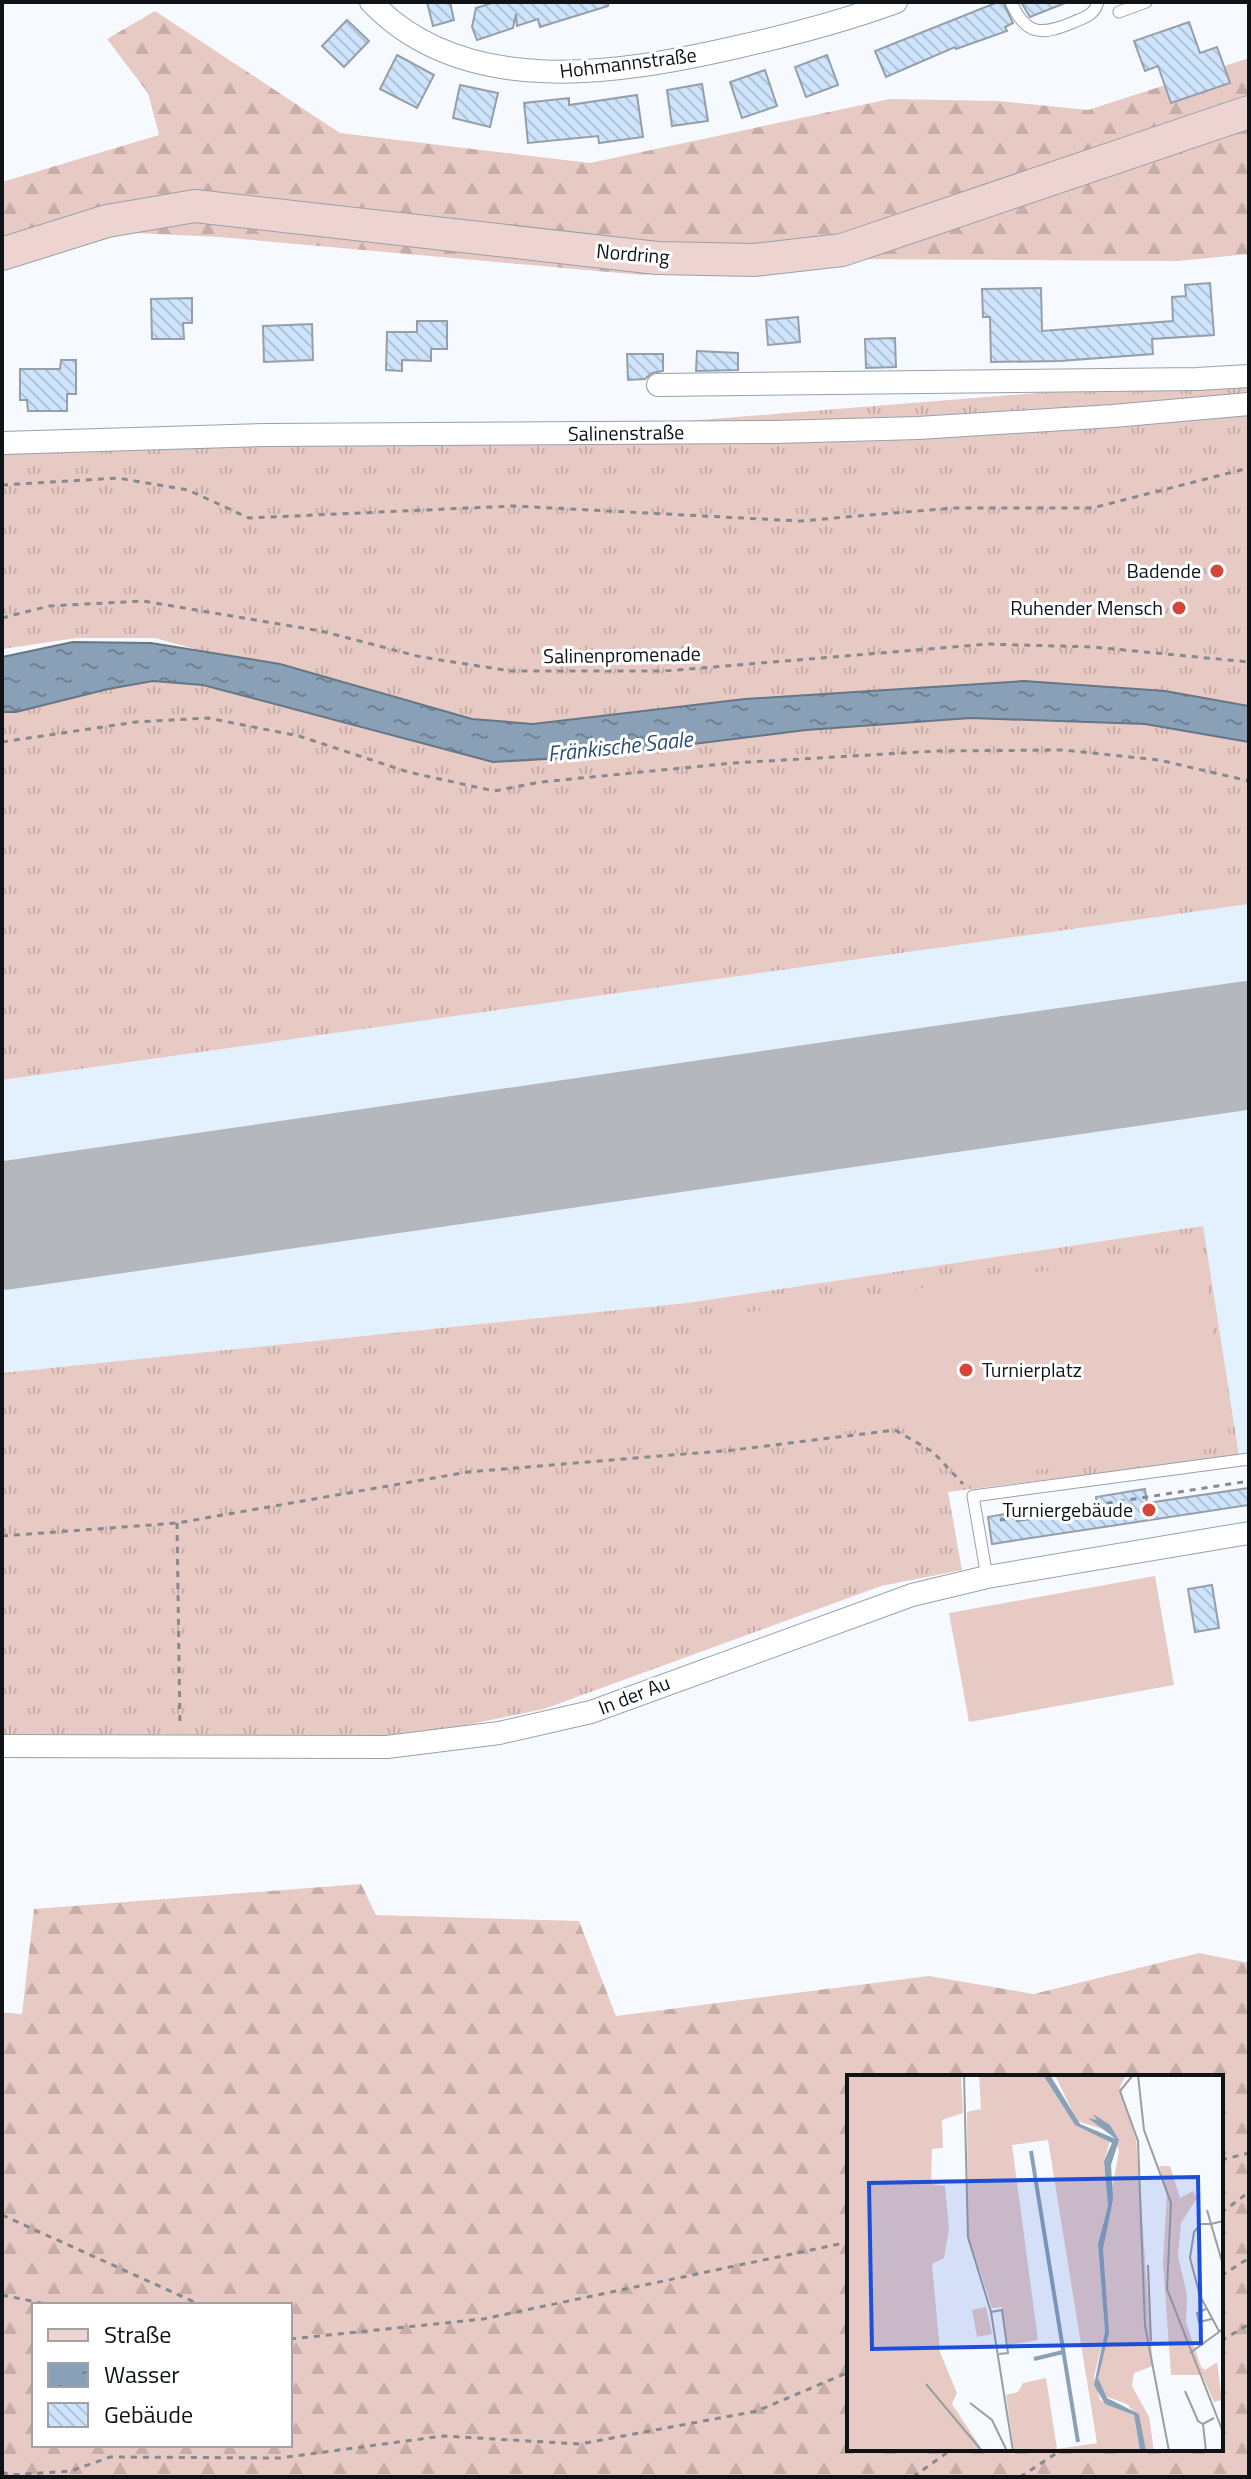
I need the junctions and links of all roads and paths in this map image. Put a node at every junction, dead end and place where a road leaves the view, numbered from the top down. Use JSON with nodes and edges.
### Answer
{"nodes":[{"id":1,"x":371,"y":2,"type":"edge"},
{"id":2,"x":896,"y":2,"type":"edge"},
{"id":3,"x":1011,"y":2,"type":"edge"},
{"id":4,"x":1098,"y":2,"type":"edge"},
{"id":5,"x":1146,"y":2,"type":"edge"},
{"id":6,"x":1119,"y":12,"type":"dead end"},
{"id":7,"x":1249,"y":112,"type":"edge"},
{"id":8,"x":2,"y":254,"type":"edge"},
{"id":9,"x":1249,"y":376,"type":"edge"},
{"id":10,"x":658,"y":385,"type":"dead end"},
{"id":11,"x":1249,"y":404,"type":"edge"},
{"id":12,"x":2,"y":443,"type":"edge"},
{"id":13,"x":1249,"y":468,"type":"edge"},
{"id":14,"x":2,"y":485,"type":"edge"},
{"id":15,"x":2,"y":618,"type":"edge"},
{"id":16,"x":1249,"y":662,"type":"edge"},
{"id":17,"x":2,"y":742,"type":"edge"},
{"id":18,"x":1249,"y":781,"type":"edge"},
{"id":19,"x":1249,"y":1459,"type":"edge"},
{"id":20,"x":1249,"y":1481,"type":"edge"},
{"id":21,"x":973,"y":1496,"type":"junction"},
{"id":22,"x":1000,"y":1520,"type":"dead end"},
{"id":23,"x":177,"y":1523,"type":"junction"},
{"id":24,"x":1249,"y":1533,"type":"edge"},
{"id":25,"x":2,"y":1536,"type":"edge"},
{"id":26,"x":987,"y":1577,"type":"junction"},
{"id":27,"x":2,"y":1746,"type":"edge"},
{"id":28,"x":181,"y":1747,"type":"junction"},
{"id":29,"x":1249,"y":2153,"type":"edge"},
{"id":30,"x":1223,"y":2160,"type":"edge"},
{"id":31,"x":1249,"y":2192,"type":"edge"},
{"id":32,"x":1223,"y":2212,"type":"edge"},
{"id":33,"x":2,"y":2215,"type":"edge"},
{"id":34,"x":847,"y":2242,"type":"edge"},
{"id":35,"x":1249,"y":2258,"type":"edge"},
{"id":36,"x":1223,"y":2275,"type":"edge"},
{"id":37,"x":2,"y":2295,"type":"edge"},
{"id":38,"x":41,"y":2303,"type":"edge"},
{"id":39,"x":197,"y":2303,"type":"edge"},
{"id":40,"x":1249,"y":2324,"type":"edge"},
{"id":41,"x":292,"y":2339,"type":"edge"},
{"id":42,"x":1223,"y":2340,"type":"edge"},
{"id":43,"x":847,"y":2373,"type":"edge"},
{"id":44,"x":949,"y":2451,"type":"edge"},
{"id":45,"x":1060,"y":2451,"type":"edge"},
{"id":46,"x":2,"y":2472,"type":"edge"},
{"id":47,"x":913,"y":2477,"type":"edge"},
{"id":48,"x":1020,"y":2477,"type":"edge"}],
"edges":[{"from":1,"to":2,"type":"street","name":"Hohmannstraße"},
{"from":3,"to":4,"type":"lane"},
{"from":5,"to":6,"type":"lane"},
{"from":7,"to":8,"type":"main road","name":"Nordring"},
{"from":9,"to":10,"type":"street"},
{"from":11,"to":12,"type":"street","name":"Salinenstraße"},
{"from":13,"to":14,"type":"path"},
{"from":15,"to":16,"type":"path","name":"Salinenpromenade"},
{"from":17,"to":18,"type":"path"},
{"from":19,"to":21,"type":"lane"},
{"from":20,"to":22,"type":"path"},
{"from":21,"to":23,"type":"path"},
{"from":21,"to":26,"type":"lane"},
{"from":23,"to":25,"type":"path"},
{"from":23,"to":28,"type":"path"},
{"from":24,"to":26,"type":"street","name":"In der Au"},
{"from":26,"to":28,"type":"street","name":"In der Au"},
{"from":27,"to":28,"type":"street","name":"In der Au"},
{"from":29,"to":30,"type":"path"},
{"from":31,"to":32,"type":"path"},
{"from":33,"to":39,"type":"path"},
{"from":34,"to":41,"type":"path"},
{"from":35,"to":36,"type":"path"},
{"from":37,"to":38,"type":"path"},
{"from":40,"to":42,"type":"path"},
{"from":43,"to":46,"type":"path"},
{"from":44,"to":47,"type":"path"},
{"from":45,"to":48,"type":"path"}]}
